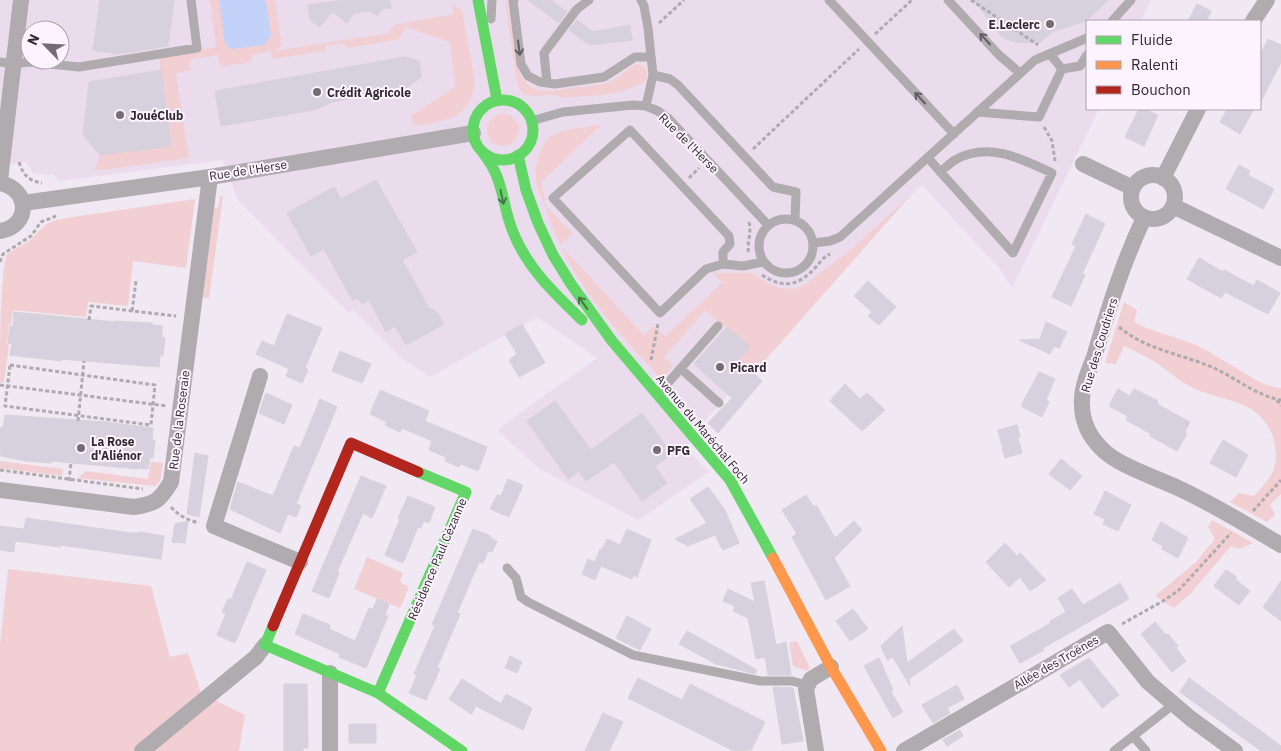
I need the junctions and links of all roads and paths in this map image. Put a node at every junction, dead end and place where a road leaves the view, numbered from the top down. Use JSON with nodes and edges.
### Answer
{"nodes":[{"id":1,"x":22,"y":0,"type":"edge"},
{"id":2,"x":191,"y":0,"type":"edge"},
{"id":3,"x":478,"y":0,"type":"edge"},
{"id":4,"x":492,"y":0,"type":"edge"},
{"id":5,"x":514,"y":0,"type":"edge"},
{"id":6,"x":589,"y":0,"type":"edge"},
{"id":7,"x":641,"y":0,"type":"edge"},
{"id":8,"x":684,"y":0,"type":"edge"},
{"id":9,"x":829,"y":0,"type":"edge"},
{"id":10,"x":912,"y":0,"type":"edge"},
{"id":11,"x":948,"y":0,"type":"edge"},
{"id":12,"x":1131,"y":0,"type":"edge"},
{"id":13,"x":1267,"y":0,"type":"edge"},
{"id":14,"x":1113,"y":20,"type":"edge"},
{"id":15,"x":1254,"y":20,"type":"edge"},
{"id":16,"x":648,"y":28,"type":"junction"},
{"id":17,"x":1086,"y":38,"type":"edge"},
{"id":18,"x":867,"y":41,"type":"junction"},
{"id":19,"x":1050,"y":54,"type":"junction"},
{"id":20,"x":489,"y":57,"type":"junction"},
{"id":21,"x":651,"y":57,"type":"junction"},
{"id":22,"x":1086,"y":57,"type":"edge"},
{"id":23,"x":7,"y":63,"type":"edge"},
{"id":24,"x":1062,"y":69,"type":"junction"},
{"id":25,"x":1020,"y":73,"type":"junction"},
{"id":26,"x":653,"y":76,"type":"junction"},
{"id":27,"x":548,"y":83,"type":"junction"},
{"id":28,"x":497,"y":100,"type":"junction"},
{"id":29,"x":646,"y":106,"type":"junction"},
{"id":30,"x":1197,"y":110,"type":"edge"},
{"id":31,"x":977,"y":112,"type":"junction"},
{"id":32,"x":1039,"y":117,"type":"junction"},
{"id":33,"x":531,"y":121,"type":"junction"},
{"id":34,"x":473,"y":133,"type":"junction"},
{"id":35,"x":954,"y":134,"type":"junction"},
{"id":36,"x":739,"y":151,"type":"junction"},
{"id":37,"x":484,"y":152,"type":"junction"},
{"id":38,"x":518,"y":155,"type":"junction"},
{"id":39,"x":19,"y":158,"type":"dead end"},
{"id":40,"x":928,"y":158,"type":"junction"},
{"id":41,"x":708,"y":161,"type":"junction"},
{"id":42,"x":1083,"y":164,"type":"dead end"},
{"id":43,"x":940,"y":172,"type":"junction"},
{"id":44,"x":1052,"y":173,"type":"junction"},
{"id":45,"x":210,"y":177,"type":"junction"},
{"id":46,"x":1163,"y":178,"type":"junction"},
{"id":47,"x":0,"y":181,"type":"edge"},
{"id":48,"x":682,"y":185,"type":"junction"},
{"id":49,"x":1133,"y":188,"type":"junction"},
{"id":50,"x":54,"y":199,"type":"junction"},
{"id":51,"x":23,"y":203,"type":"junction"},
{"id":52,"x":1173,"y":206,"type":"junction"},
{"id":53,"x":66,"y":214,"type":"dead end"},
{"id":54,"x":56,"y":216,"type":"junction"},
{"id":55,"x":1144,"y":218,"type":"junction"},
{"id":56,"x":795,"y":220,"type":"junction"},
{"id":57,"x":768,"y":225,"type":"junction"},
{"id":58,"x":0,"y":231,"type":"edge"},
{"id":59,"x":813,"y":243,"type":"junction"},
{"id":60,"x":1281,"y":258,"type":"edge"},
{"id":61,"x":0,"y":262,"type":"edge"},
{"id":62,"x":764,"y":262,"type":"junction"},
{"id":63,"x":723,"y":264,"type":"junction"},
{"id":64,"x":136,"y":281,"type":"dead end"},
{"id":65,"x":132,"y":311,"type":"junction"},
{"id":66,"x":660,"y":314,"type":"junction"},
{"id":67,"x":1108,"y":314,"type":"junction"},
{"id":68,"x":192,"y":318,"type":"junction"},
{"id":69,"x":89,"y":320,"type":"dead end"},
{"id":70,"x":718,"y":326,"type":"dead end"},
{"id":71,"x":623,"y":356,"type":"junction"},
{"id":72,"x":84,"y":361,"type":"dead end"},
{"id":73,"x":650,"y":364,"type":"dead end"},
{"id":74,"x":681,"y":369,"type":"junction"},
{"id":75,"x":83,"y":375,"type":"junction"},
{"id":76,"x":260,"y":376,"type":"dead end"},
{"id":77,"x":0,"y":385,"type":"edge"},
{"id":78,"x":8,"y":386,"type":"junction"},
{"id":79,"x":81,"y":395,"type":"junction"},
{"id":80,"x":658,"y":395,"type":"junction"},
{"id":81,"x":1279,"y":400,"type":"edge"},
{"id":82,"x":719,"y":403,"type":"dead end"},
{"id":83,"x":153,"y":404,"type":"junction"},
{"id":84,"x":159,"y":405,"type":"dead end"},
{"id":85,"x":1281,"y":406,"type":"edge"},
{"id":86,"x":78,"y":416,"type":"junction"},
{"id":87,"x":78,"y":421,"type":"dead end"},
{"id":88,"x":71,"y":462,"type":"dead end"},
{"id":89,"x":0,"y":470,"type":"edge"},
{"id":90,"x":69,"y":479,"type":"junction"},
{"id":91,"x":1281,"y":480,"type":"edge"},
{"id":92,"x":145,"y":489,"type":"dead end"},
{"id":93,"x":0,"y":490,"type":"edge"},
{"id":94,"x":162,"y":497,"type":"junction"},
{"id":95,"x":67,"y":499,"type":"junction"},
{"id":96,"x":1241,"y":521,"type":"junction"},
{"id":97,"x":214,"y":526,"type":"junction"},
{"id":98,"x":1281,"y":544,"type":"edge"},
{"id":99,"x":300,"y":562,"type":"junction"},
{"id":100,"x":507,"y":568,"type":"dead end"},
{"id":101,"x":1108,"y":632,"type":"junction"},
{"id":102,"x":264,"y":645,"type":"junction"},
{"id":103,"x":831,"y":667,"type":"junction"},
{"id":104,"x":330,"y":673,"type":"junction"},
{"id":105,"x":807,"y":685,"type":"junction"},
{"id":106,"x":378,"y":694,"type":"junction"},
{"id":107,"x":1174,"y":704,"type":"junction"},
{"id":108,"x":1133,"y":736,"type":"junction"},
{"id":109,"x":142,"y":751,"type":"edge"},
{"id":110,"x":330,"y":751,"type":"edge"},
{"id":111,"x":462,"y":751,"type":"edge"},
{"id":112,"x":816,"y":751,"type":"edge"},
{"id":113,"x":880,"y":751,"type":"edge"},
{"id":114,"x":904,"y":751,"type":"edge"},
{"id":115,"x":1114,"y":751,"type":"edge"},
{"id":116,"x":1146,"y":751,"type":"edge"},
{"id":117,"x":1235,"y":751,"type":"edge"}],
"edges":[{"from":1,"to":23,"type":"street"},
{"from":2,"to":23,"type":"lane"},
{"from":3,"to":20,"type":"street"},
{"from":4,"to":20,"type":"lane"},
{"from":5,"to":27,"type":"lane","one_way":true},
{"from":6,"to":27,"type":"lane"},
{"from":7,"to":16,"type":"lane"},
{"from":8,"to":16,"type":"path"},
{"from":9,"to":18,"type":"lane"},
{"from":10,"to":18,"type":"path"},
{"from":25,"to":11,"type":"lane","one_way":true},
{"from":12,"to":14,"type":"lane"},
{"from":13,"to":15,"type":"street"},
{"from":16,"to":21,"type":"lane"},
{"from":17,"to":19,"type":"lane"},
{"from":35,"to":18,"type":"lane","one_way":true},
{"from":18,"to":36,"type":"path"},
{"from":19,"to":24,"type":"lane"},
{"from":19,"to":25,"type":"lane"},
{"from":20,"to":28,"type":"street"},
{"from":21,"to":26,"type":"lane"},
{"from":21,"to":27,"type":"lane"},
{"from":22,"to":24,"type":"lane"},
{"from":23,"to":47,"type":"street"},
{"from":24,"to":32,"type":"lane"},
{"from":25,"to":31,"type":"lane"},
{"from":26,"to":29,"type":"lane"},
{"from":26,"to":36,"type":"lane"},
{"from":28,"to":33,"type":"street"},
{"from":28,"to":34,"type":"street"},
{"from":29,"to":33,"type":"lane","name":"Rue de l'Herse"},
{"from":29,"to":41,"type":"lane","name":"Rue de l'Herse"},
{"from":30,"to":46,"type":"street"},
{"from":31,"to":32,"type":"lane"},
{"from":31,"to":35,"type":"lane"},
{"from":32,"to":44,"type":"path"},
{"from":33,"to":38,"type":"street"},
{"from":34,"to":37,"type":"street"},
{"from":34,"to":45,"type":"street","name":"Rue de l'Herse"},
{"from":35,"to":40,"type":"lane"},
{"from":36,"to":56,"type":"lane"},
{"from":37,"to":38,"type":"street"},
{"from":37,"to":71,"type":"street","one_way":true},
{"from":71,"to":38,"type":"street","name":"Avenue du Maréchal Foch","one_way":true},
{"from":39,"to":50,"type":"path"},
{"from":40,"to":43,"type":"lane"},
{"from":40,"to":59,"type":"lane"},
{"from":41,"to":48,"type":"path"},
{"from":41,"to":57,"type":"lane","name":"Rue de l'Herse"},
{"from":42,"to":49,"type":"street"},
{"from":43,"to":44,"type":"lane"},
{"from":43,"to":44,"type":"lane"},
{"from":45,"to":50,"type":"street","name":"Rue de l'Herse"},
{"from":45,"to":68,"type":"street","name":"Rue de la Roseraie"},
{"from":46,"to":49,"type":"street"},
{"from":46,"to":52,"type":"street"},
{"from":47,"to":51,"type":"street"},
{"from":48,"to":63,"type":"lane"},
{"from":48,"to":66,"type":"lane"},
{"from":49,"to":55,"type":"street"},
{"from":50,"to":51,"type":"street","name":"Rue de l'Herse"},
{"from":50,"to":54,"type":"path"},
{"from":51,"to":58,"type":"street"},
{"from":52,"to":55,"type":"street"},
{"from":52,"to":60,"type":"street"},
{"from":53,"to":54,"type":"path"},
{"from":54,"to":61,"type":"path"},
{"from":55,"to":67,"type":"street","name":"Rue des Coudriers"},
{"from":56,"to":57,"type":"lane"},
{"from":56,"to":59,"type":"lane"},
{"from":57,"to":62,"type":"lane"},
{"from":59,"to":62,"type":"lane"},
{"from":62,"to":63,"type":"lane"},
{"from":63,"to":66,"type":"lane"},
{"from":64,"to":65,"type":"path"},
{"from":65,"to":68,"type":"path"},
{"from":65,"to":69,"type":"path"},
{"from":66,"to":73,"type":"path"},
{"from":67,"to":81,"type":"path"},
{"from":67,"to":96,"type":"street","name":"Rue des Coudriers"},
{"from":68,"to":94,"type":"street","name":"Rue de la Roseraie"},
{"from":70,"to":74,"type":"lane"},
{"from":71,"to":80,"type":"street","name":"Avenue du Maréchal Foch"},
{"from":72,"to":75,"type":"path"},
{"from":74,"to":80,"type":"lane"},
{"from":74,"to":82,"type":"lane"},
{"from":75,"to":78,"type":"path"},
{"from":75,"to":79,"type":"path"},
{"from":75,"to":83,"type":"path"},
{"from":76,"to":97,"type":"street"},
{"from":77,"to":78,"type":"path"},
{"from":78,"to":79,"type":"path"},
{"from":78,"to":86,"type":"path"},
{"from":79,"to":83,"type":"path"},
{"from":79,"to":86,"type":"path"},
{"from":80,"to":103,"type":"street","name":"Avenue du Maréchal Foch"},
{"from":81,"to":85,"type":"path"},
{"from":83,"to":84,"type":"path"},
{"from":83,"to":86,"type":"path"},
{"from":86,"to":87,"type":"path"},
{"from":88,"to":90,"type":"path"},
{"from":89,"to":90,"type":"path"},
{"from":90,"to":92,"type":"path"},
{"from":90,"to":95,"type":"path"},
{"from":91,"to":96,"type":"path"},
{"from":93,"to":95,"type":"street"},
{"from":94,"to":95,"type":"street"},
{"from":94,"to":97,"type":"path"},
{"from":96,"to":98,"type":"street","name":"Rue des Coudriers"},
{"from":96,"to":101,"type":"path"},
{"from":97,"to":99,"type":"street"},
{"from":99,"to":102,"type":"street","name":"Résidence Paul Cézanne"},
{"from":99,"to":106,"type":"street","name":"Résidence Paul Cézanne"},
{"from":100,"to":105,"type":"lane"},
{"from":101,"to":107,"type":"street","name":"Allée des Troënes"},
{"from":101,"to":114,"type":"street","name":"Allée des Troënes"},
{"from":102,"to":104,"type":"street"},
{"from":102,"to":109,"type":"street"},
{"from":103,"to":105,"type":"street"},
{"from":103,"to":113,"type":"street","name":"Avenue du Maréchal Foch"},
{"from":104,"to":106,"type":"street"},
{"from":104,"to":110,"type":"street"},
{"from":105,"to":112,"type":"street"},
{"from":106,"to":111,"type":"street"},
{"from":107,"to":108,"type":"lane"},
{"from":107,"to":117,"type":"street","name":"Allée des Troënes"},
{"from":108,"to":115,"type":"lane"},
{"from":108,"to":116,"type":"lane"}]}
